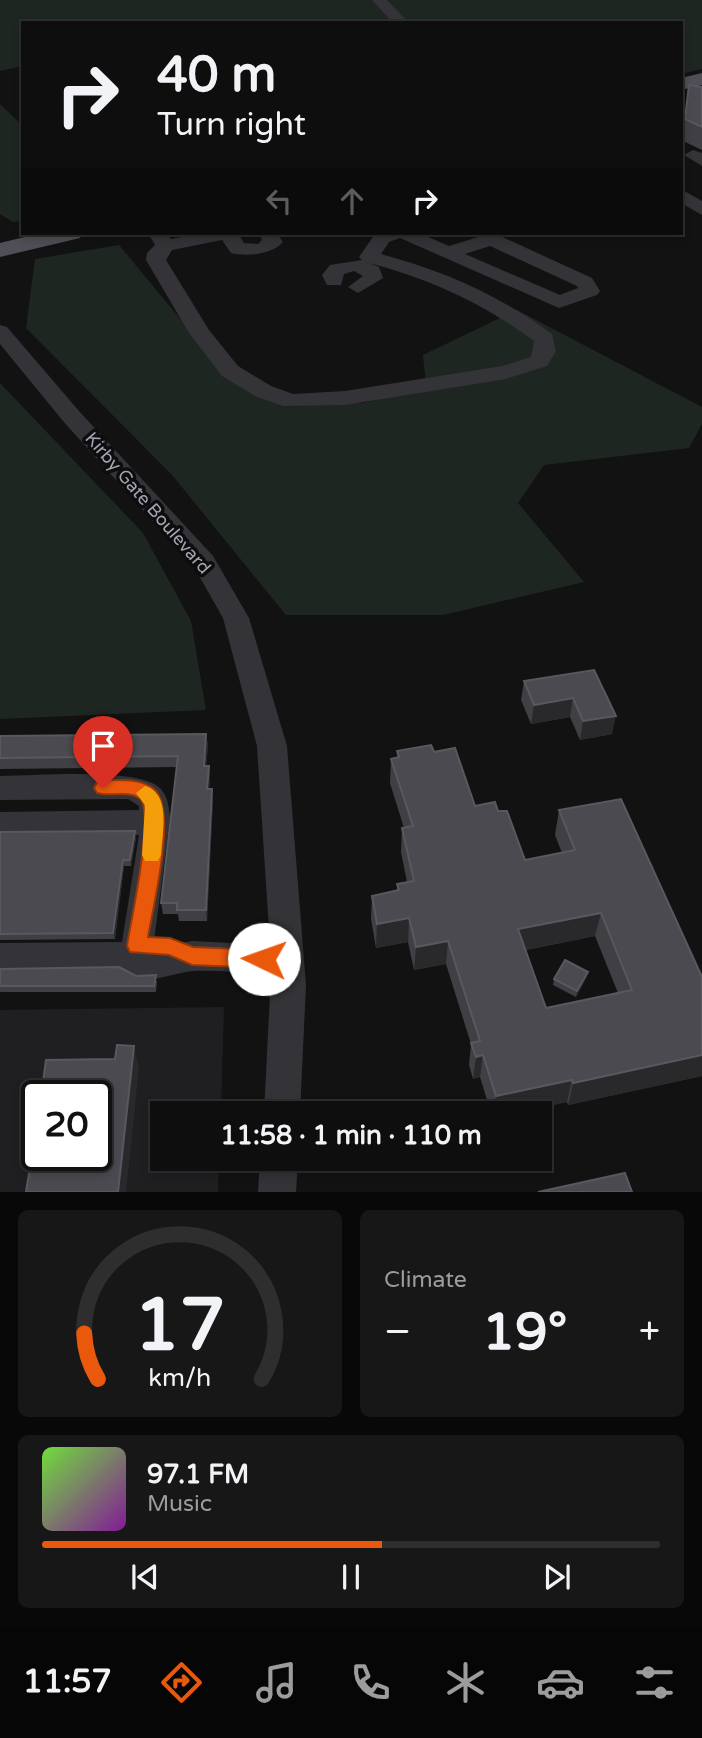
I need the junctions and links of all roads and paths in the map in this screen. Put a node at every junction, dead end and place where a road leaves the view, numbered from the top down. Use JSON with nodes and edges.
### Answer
{"nodes":[{"id":1,"x":379,"y":0,"type":"edge"},
{"id":2,"x":400,"y":21,"type":"edge"},
{"id":3,"x":702,"y":79,"type":"edge"},
{"id":4,"x":683,"y":84,"type":"edge"},
{"id":5,"x":683,"y":196,"type":"edge"},
{"id":6,"x":702,"y":209,"type":"edge"},
{"id":7,"x":63,"y":235,"type":"edge"},
{"id":8,"x":206,"y":235,"type":"edge"},
{"id":9,"x":229,"y":235,"type":"edge"},
{"id":10,"x":382,"y":235,"type":"edge"},
{"id":11,"x":408,"y":235,"type":"edge"},
{"id":12,"x":457,"y":235,"type":"edge"},
{"id":13,"x":491,"y":236,"type":"edge"},
{"id":14,"x":162,"y":239,"type":"edge"},
{"id":15,"x":263,"y":243,"type":"edge"},
{"id":16,"x":428,"y":244,"type":"junction"},
{"id":17,"x":11,"y":248,"type":"edge"},
{"id":18,"x":447,"y":253,"type":"junction"},
{"id":19,"x":366,"y":262,"type":"junction"},
{"id":20,"x":334,"y":281,"type":"dead end"},
{"id":21,"x":358,"y":287,"type":"dead end"},
{"id":22,"x":0,"y":331,"type":"edge"},
{"id":23,"x":0,"y":788,"type":"edge"},
{"id":24,"x":154,"y":822,"type":"junction"},
{"id":25,"x":0,"y":824,"type":"edge"},
{"id":26,"x":135,"y":955,"type":"junction"},
{"id":27,"x":0,"y":958,"type":"edge"},
{"id":28,"x":287,"y":960,"type":"junction"},
{"id":29,"x":283,"y":1101,"type":"edge"},
{"id":30,"x":278,"y":1171,"type":"edge"},
{"id":31,"x":277,"y":1192,"type":"edge"}],
"edges":[{"from":1,"to":2,"type":"street"},
{"from":3,"to":4,"type":"main road"},
{"from":5,"to":6,"type":"street"},
{"from":7,"to":17,"type":"main road"},
{"from":8,"to":14,"type":"street"},
{"from":9,"to":15,"type":"street"},
{"from":10,"to":19,"type":"street"},
{"from":11,"to":16,"type":"street"},
{"from":12,"to":16,"type":"street"},
{"from":13,"to":18,"type":"street"},
{"from":13,"to":18,"type":"street"},
{"from":14,"to":19,"type":"street"},
{"from":16,"to":18,"type":"street"},
{"from":19,"to":20,"type":"street"},
{"from":19,"to":21,"type":"street"},
{"from":22,"to":28,"type":"street","name":"Kirby Gate Boulevard"},
{"from":23,"to":24,"type":"street"},
{"from":24,"to":25,"type":"street"},
{"from":24,"to":26,"type":"street"},
{"from":26,"to":27,"type":"street"},
{"from":26,"to":28,"type":"street"},
{"from":28,"to":29,"type":"street","name":"Kirby Gate Boulevard"},
{"from":30,"to":31,"type":"street"}]}
